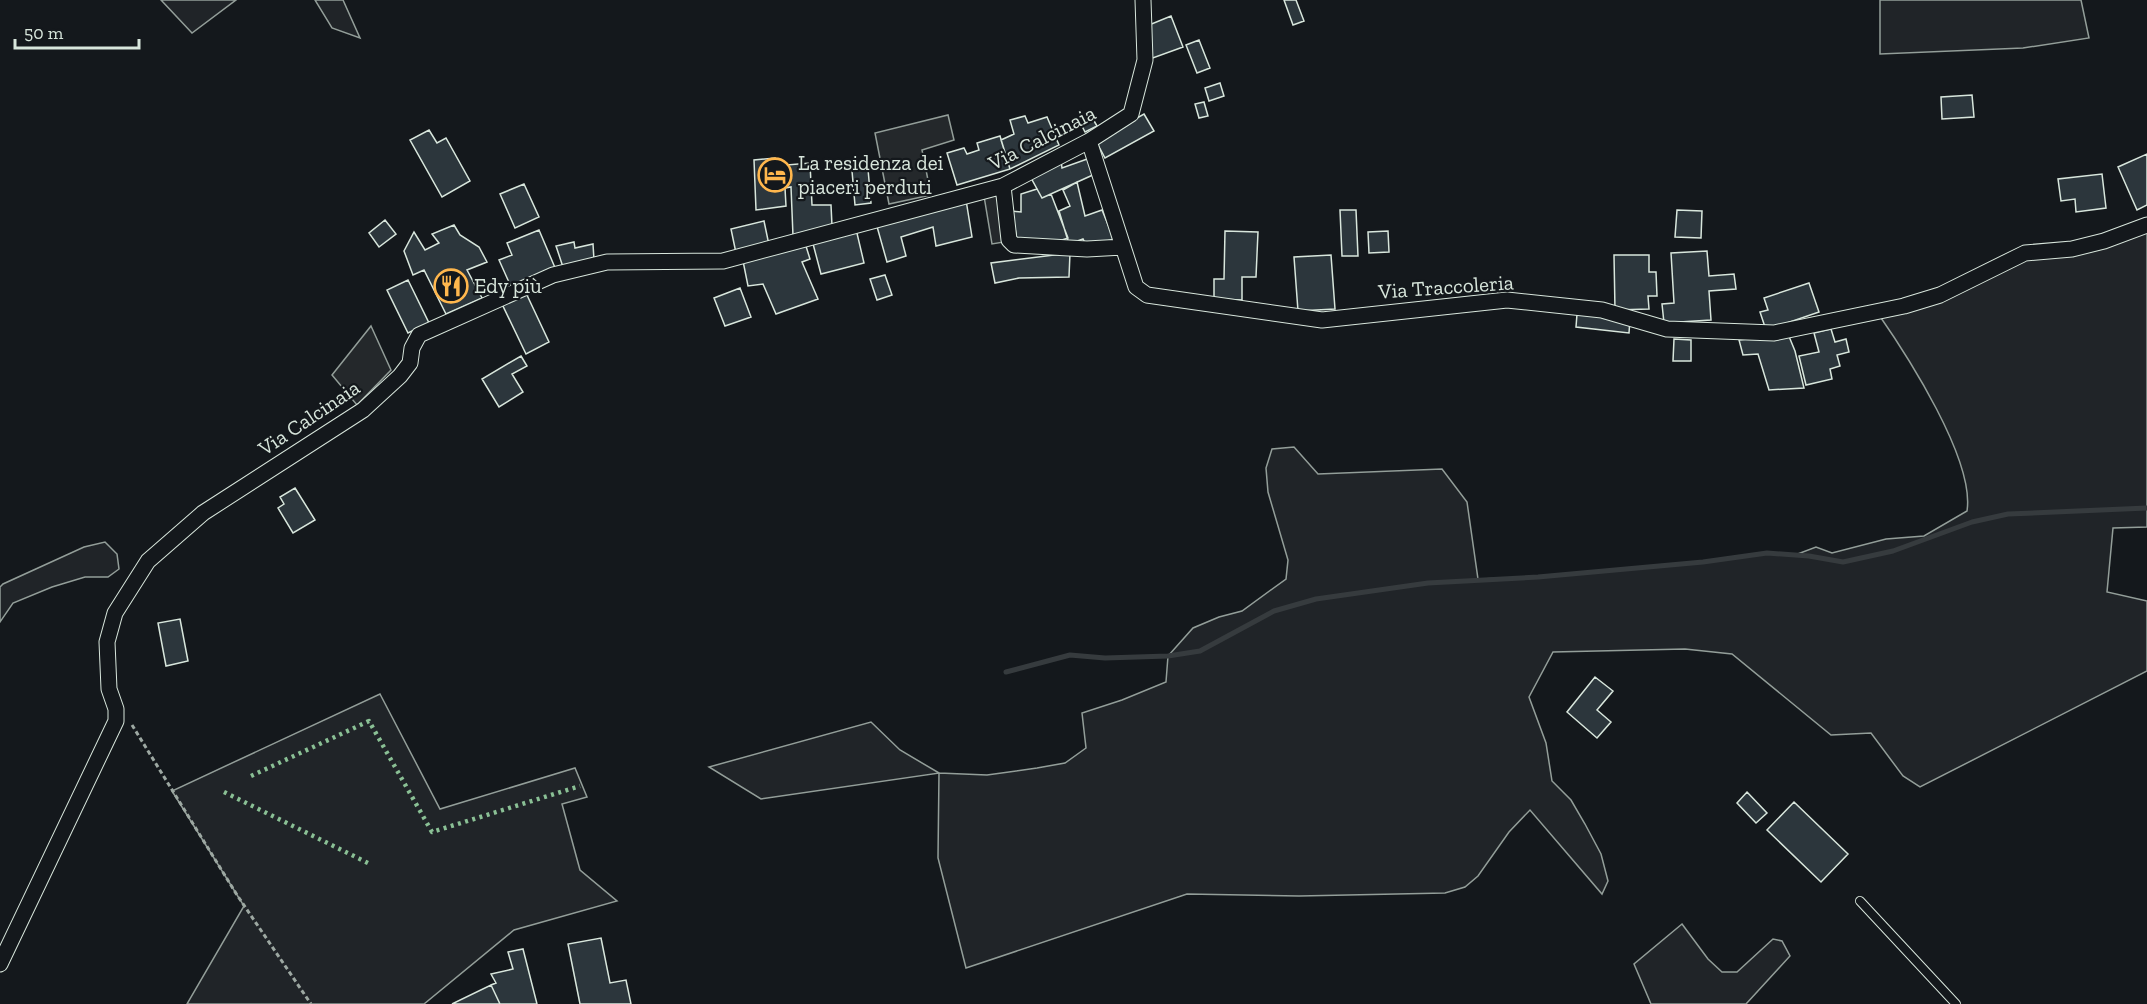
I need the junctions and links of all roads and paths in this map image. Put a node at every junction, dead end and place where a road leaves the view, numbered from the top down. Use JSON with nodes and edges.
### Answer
{"nodes":[{"id":1,"x":1143,"y":0,"type":"edge"},
{"id":2,"x":1089,"y":141,"type":"junction"},
{"id":3,"x":1003,"y":186,"type":"junction"},
{"id":4,"x":2147,"y":225,"type":"edge"},
{"id":5,"x":1123,"y":246,"type":"junction"},
{"id":6,"x":116,"y":709,"type":"junction"},
{"id":7,"x":1860,"y":901,"type":"dead end"},
{"id":8,"x":0,"y":964,"type":"edge"},
{"id":9,"x":311,"y":1004,"type":"edge"},
{"id":10,"x":1956,"y":1004,"type":"edge"}],
"edges":[{"from":1,"to":2,"type":"street","name":"Via Calcinaia"},
{"from":2,"to":3,"type":"street","name":"Via Calcinaia"},
{"from":2,"to":5,"type":"street","name":"Via Traccoleria"},
{"from":3,"to":5,"type":"street"},
{"from":3,"to":6,"type":"street","name":"Via Calcinaia"},
{"from":4,"to":5,"type":"street","name":"Via Traccoleria"},
{"from":6,"to":8,"type":"street","name":"Via Calcinaia"},
{"from":6,"to":9,"type":"path"},
{"from":7,"to":10,"type":"lane"}]}
